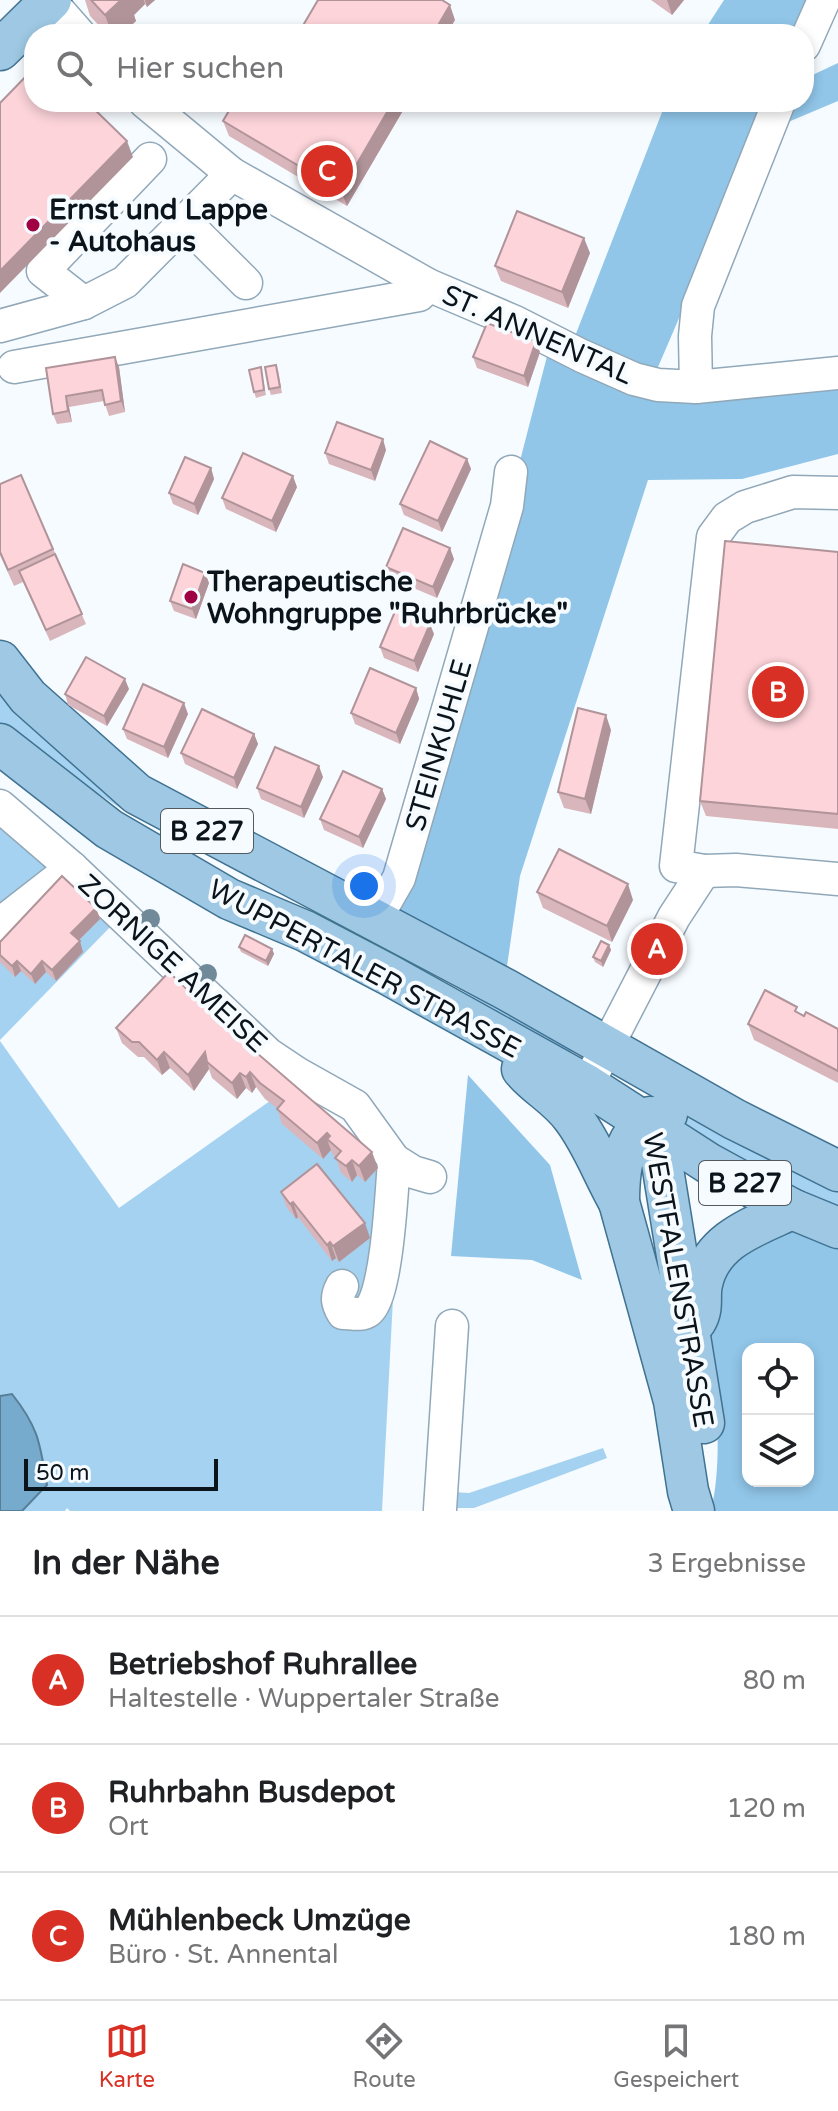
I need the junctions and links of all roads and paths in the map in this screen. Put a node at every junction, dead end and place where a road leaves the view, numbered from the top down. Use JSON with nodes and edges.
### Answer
{"nodes":[{"id":1,"x":824,"y":0,"type":"edge"},
{"id":2,"x":51,"y":1,"type":"edge"},
{"id":3,"x":27,"y":24,"type":"edge"},
{"id":4,"x":71,"y":24,"type":"edge"},
{"id":5,"x":813,"y":24,"type":"edge"},
{"id":6,"x":24,"y":27,"type":"edge"},
{"id":7,"x":0,"y":50,"type":"edge"},
{"id":8,"x":157,"y":112,"type":"edge"},
{"id":9,"x":775,"y":112,"type":"edge"},
{"id":10,"x":150,"y":159,"type":"dead end"},
{"id":11,"x":232,"y":174,"type":"junction"},
{"id":12,"x":185,"y":222,"type":"junction"},
{"id":13,"x":246,"y":283,"type":"dead end"},
{"id":14,"x":428,"y":285,"type":"junction"},
{"id":15,"x":84,"y":303,"type":"junction"},
{"id":16,"x":0,"y":326,"type":"edge"},
{"id":17,"x":14,"y":367,"type":"dead end"},
{"id":18,"x":838,"y":373,"type":"edge"},
{"id":19,"x":696,"y":387,"type":"junction"},
{"id":20,"x":511,"y":472,"type":"dead end"},
{"id":21,"x":838,"y":493,"type":"edge"},
{"id":22,"x":0,"y":631,"type":"edge"},
{"id":23,"x":0,"y":661,"type":"edge"},
{"id":24,"x":28,"y":697,"type":"junction"},
{"id":25,"x":0,"y":744,"type":"edge"},
{"id":26,"x":0,"y":806,"type":"edge"},
{"id":27,"x":72,"y":868,"type":"junction"},
{"id":28,"x":704,"y":871,"type":"junction"},
{"id":29,"x":838,"y":879,"type":"edge"},
{"id":30,"x":0,"y":924,"type":"edge"},
{"id":31,"x":390,"y":928,"type":"junction"},
{"id":32,"x":494,"y":1035,"type":"junction"},
{"id":33,"x":614,"y":1052,"type":"junction"},
{"id":34,"x":587,"y":1085,"type":"junction"},
{"id":35,"x":734,"y":1119,"type":"junction"},
{"id":36,"x":650,"y":1124,"type":"junction"},
{"id":37,"x":588,"y":1141,"type":"junction"},
{"id":38,"x":394,"y":1160,"type":"junction"},
{"id":39,"x":838,"y":1171,"type":"edge"},
{"id":40,"x":430,"y":1177,"type":"dead end"},
{"id":41,"x":619,"y":1202,"type":"junction"},
{"id":42,"x":792,"y":1209,"type":"junction"},
{"id":43,"x":838,"y":1228,"type":"edge"},
{"id":44,"x":342,"y":1286,"type":"dead end"},
{"id":45,"x":452,"y":1326,"type":"dead end"},
{"id":46,"x":689,"y":1331,"type":"junction"},
{"id":47,"x":440,"y":1509,"type":"edge"},
{"id":48,"x":694,"y":1511,"type":"edge"},
{"id":49,"x":705,"y":1511,"type":"edge"}],
"edges":[{"from":1,"to":5,"type":"street"},
{"from":2,"to":3,"type":"main road"},
{"from":2,"to":4,"type":"street"},
{"from":6,"to":7,"type":"main road"},
{"from":8,"to":11,"type":"street","name":"ST. ANNENTAL"},
{"from":9,"to":19,"type":"street"},
{"from":10,"to":15,"type":"street"},
{"from":11,"to":12,"type":"street"},
{"from":11,"to":14,"type":"street","name":"ST. ANNENTAL"},
{"from":12,"to":13,"type":"street"},
{"from":12,"to":15,"type":"street"},
{"from":14,"to":17,"type":"street","name":"ST. ANNENTAL"},
{"from":14,"to":19,"type":"street","name":"ST. ANNENTAL"},
{"from":15,"to":16,"type":"street"},
{"from":18,"to":19,"type":"street","name":"ST. ANNENTAL"},
{"from":20,"to":31,"type":"street","name":"STEINKUHLE"},
{"from":21,"to":28,"type":"street"},
{"from":22,"to":24,"type":"main road"},
{"from":23,"to":24,"type":"main road","name":"WUPPERTALER STRASSE","number":"B 227"},
{"from":24,"to":31,"type":"main road","name":"WUPPERTALER STRASSE","number":"B 227"},
{"from":25,"to":32,"type":"main road","name":"WUPPERTALER STRASSE","number":"B 227"},
{"from":26,"to":27,"type":"street","name":"ZORNIGE AMEISE"},
{"from":27,"to":30,"type":"street"},
{"from":27,"to":38,"type":"street","name":"ZORNIGE AMEISE"},
{"from":28,"to":29,"type":"street"},
{"from":28,"to":33,"type":"street"},
{"from":31,"to":33,"type":"main road","name":"WUPPERTALER STRASSE","number":"B 227"},
{"from":32,"to":34,"type":"main road","name":"WUPPERTALER STRASSE","number":"B 227"},
{"from":32,"to":37,"type":"main road"},
{"from":33,"to":34,"type":"street"},
{"from":33,"to":35,"type":"main road","number":"B 227"},
{"from":33,"to":36,"type":"main road","name":"WESTFALENSTRASSE"},
{"from":34,"to":36,"type":"main road","name":"WUPPERTALER STRASSE","number":"B 227"},
{"from":34,"to":37,"type":"street"},
{"from":35,"to":36,"type":"main road"},
{"from":35,"to":39,"type":"main road","number":"B 227"},
{"from":36,"to":41,"type":"main road","name":"WESTFALENSTRASSE"},
{"from":36,"to":42,"type":"main road","number":"B 227"},
{"from":36,"to":46,"type":"main road","name":"WESTFALENSTRASSE"},
{"from":37,"to":41,"type":"main road"},
{"from":38,"to":40,"type":"street"},
{"from":38,"to":44,"type":"street"},
{"from":41,"to":48,"type":"main road","name":"WESTFALENSTRASSE"},
{"from":42,"to":43,"type":"main road","number":"B 227"},
{"from":42,"to":46,"type":"main road"},
{"from":45,"to":47,"type":"street"},
{"from":46,"to":49,"type":"main road","name":"WESTFALENSTRASSE"}]}
